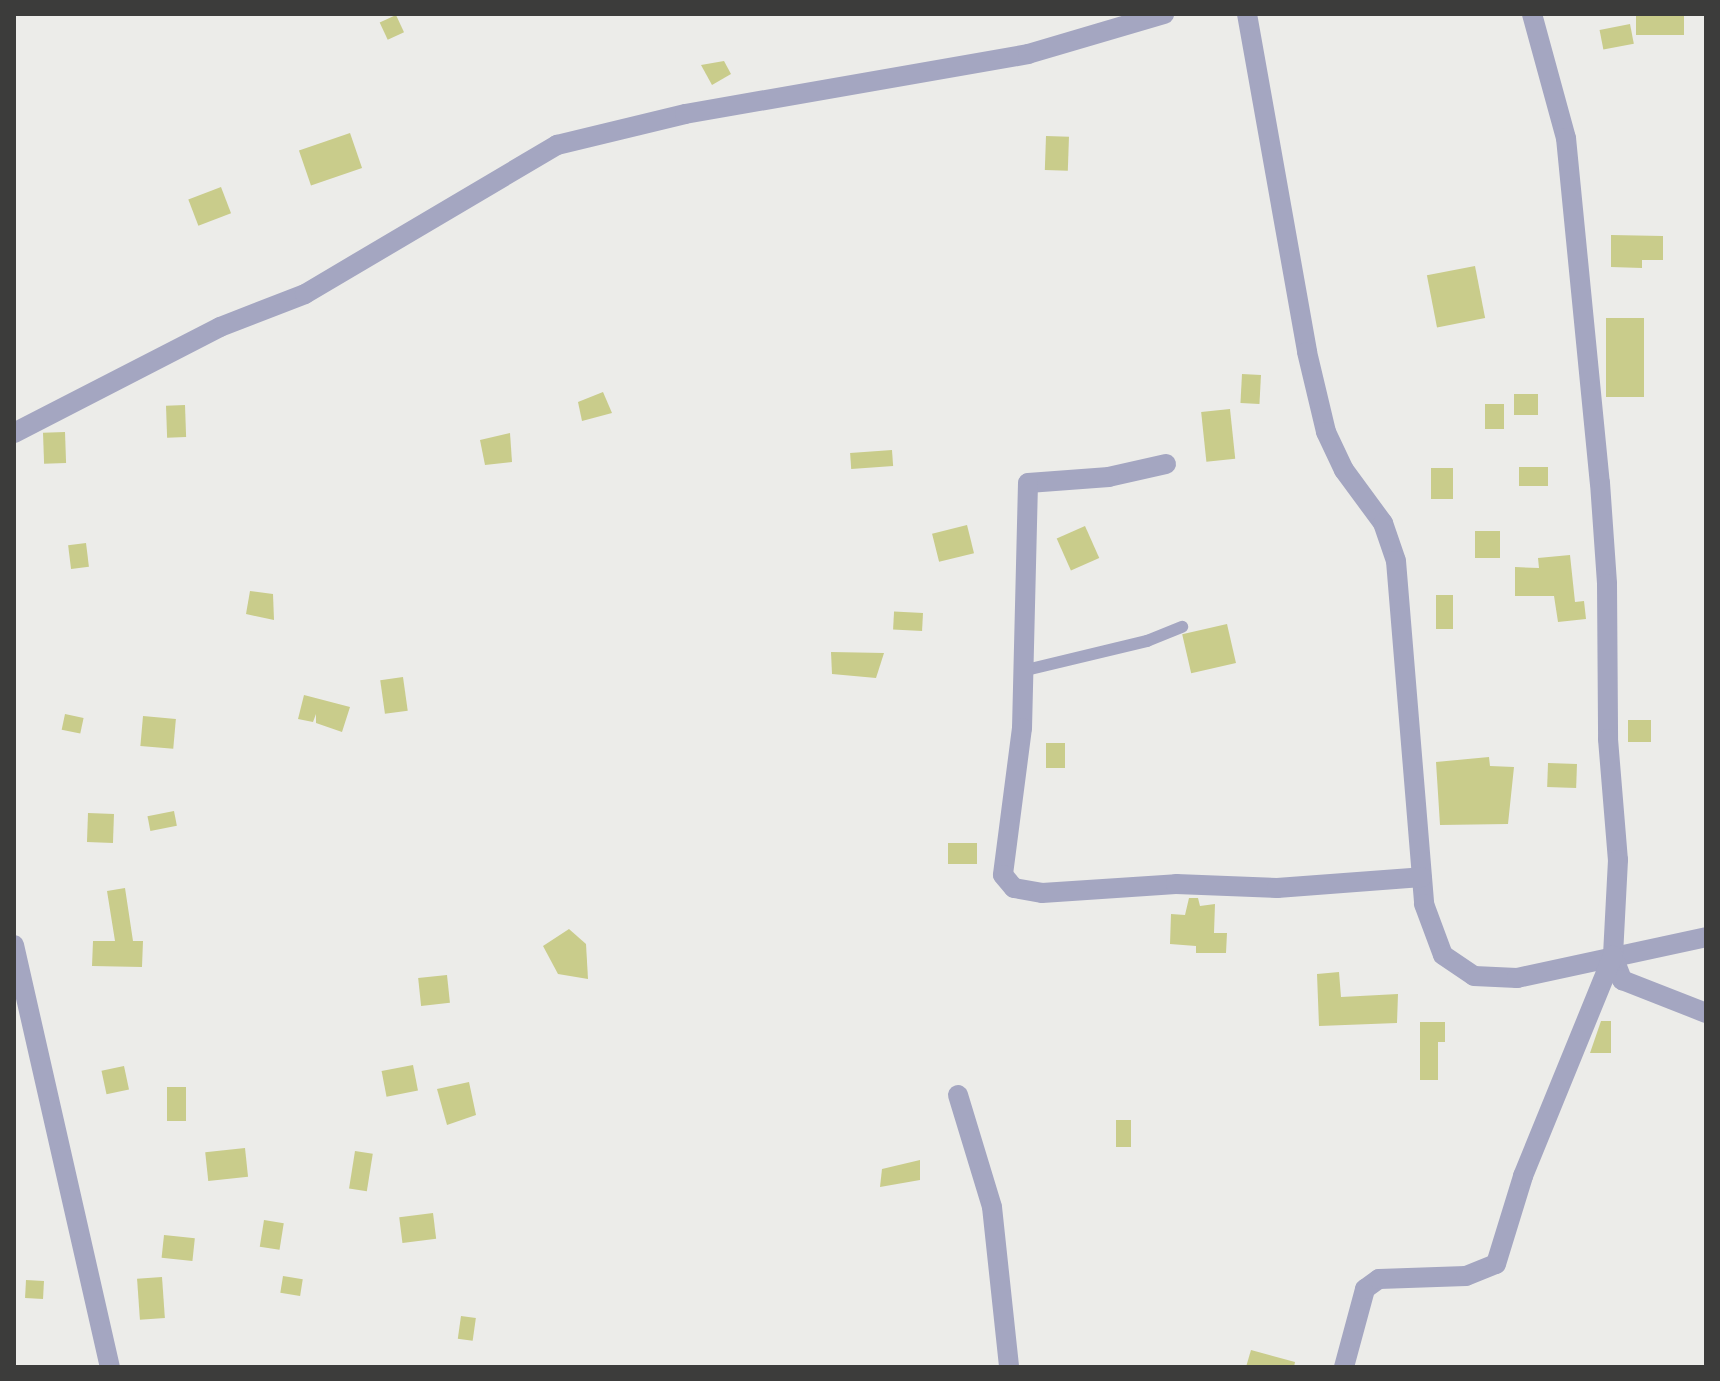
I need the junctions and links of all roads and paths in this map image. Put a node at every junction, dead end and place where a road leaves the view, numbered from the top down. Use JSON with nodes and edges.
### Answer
{"nodes":[{"id":1,"x":1164,"y":14,"type":"edge"},
{"id":2,"x":1247,"y":14,"type":"edge"},
{"id":3,"x":1532,"y":14,"type":"edge"},
{"id":4,"x":14,"y":433,"type":"edge"},
{"id":5,"x":1166,"y":464,"type":"dead end"},
{"id":6,"x":1182,"y":627,"type":"dead end"},
{"id":7,"x":1022,"y":671,"type":"junction"},
{"id":8,"x":1422,"y":877,"type":"junction"},
{"id":9,"x":1706,"y":937,"type":"edge"},
{"id":10,"x":14,"y":945,"type":"edge"},
{"id":11,"x":1613,"y":956,"type":"junction"},
{"id":12,"x":1706,"y":1013,"type":"edge"},
{"id":13,"x":958,"y":1095,"type":"dead end"},
{"id":14,"x":110,"y":1367,"type":"edge"},
{"id":15,"x":1009,"y":1367,"type":"edge"},
{"id":16,"x":1344,"y":1367,"type":"edge"}],
"edges":[{"from":1,"to":4,"type":"street"},
{"from":2,"to":8,"type":"street"},
{"from":3,"to":11,"type":"street"},
{"from":5,"to":7,"type":"street"},
{"from":6,"to":7,"type":"lane"},
{"from":7,"to":8,"type":"street"},
{"from":8,"to":11,"type":"street"},
{"from":9,"to":11,"type":"street"},
{"from":10,"to":14,"type":"street"},
{"from":11,"to":12,"type":"street"},
{"from":11,"to":16,"type":"street"},
{"from":13,"to":15,"type":"street"}]}
